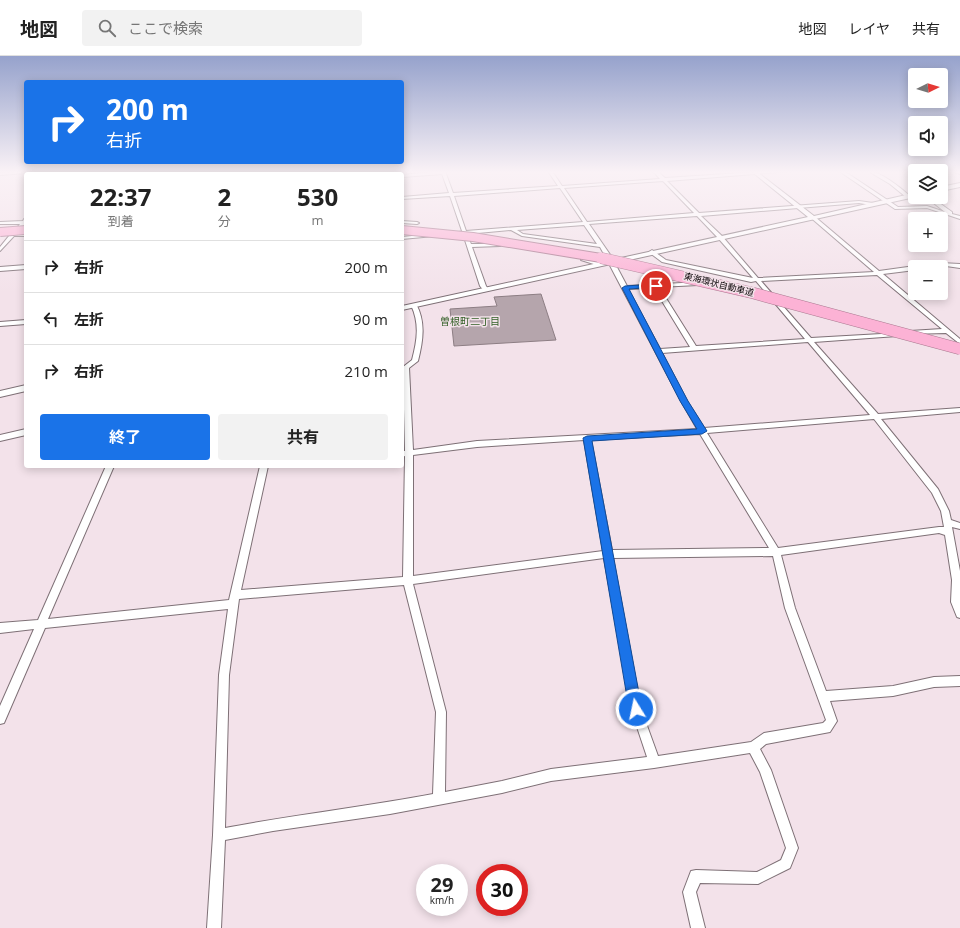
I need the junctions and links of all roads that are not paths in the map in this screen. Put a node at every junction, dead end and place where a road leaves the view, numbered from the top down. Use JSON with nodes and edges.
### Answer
{"nodes":[{"id":1,"x":458,"y":212,"type":"edge"},
{"id":2,"x":578,"y":212,"type":"edge"},
{"id":3,"x":695,"y":212,"type":"edge"},
{"id":4,"x":727,"y":212,"type":"edge"},
{"id":5,"x":806,"y":212,"type":"edge"},
{"id":6,"x":836,"y":212,"type":"edge"},
{"id":7,"x":940,"y":212,"type":"edge"},
{"id":8,"x":947,"y":212,"type":"edge"},
{"id":9,"x":697,"y":214,"type":"junction"},
{"id":10,"x":953,"y":216,"type":"junction"},
{"id":11,"x":812,"y":217,"type":"junction"},
{"id":12,"x":960,"y":219,"type":"edge"},
{"id":13,"x":404,"y":222,"type":"edge"},
{"id":14,"x":0,"y":223,"type":"edge"},
{"id":15,"x":417,"y":223,"type":"dead end"},
{"id":16,"x":24,"y":224,"type":"edge"},
{"id":17,"x":586,"y":224,"type":"junction"},
{"id":18,"x":24,"y":225,"type":"edge"},
{"id":19,"x":24,"y":226,"type":"edge"},
{"id":20,"x":512,"y":229,"type":"junction"},
{"id":21,"x":404,"y":230,"type":"edge"},
{"id":22,"x":0,"y":232,"type":"edge"},
{"id":23,"x":465,"y":233,"type":"junction"},
{"id":24,"x":13,"y":235,"type":"junction"},
{"id":25,"x":24,"y":235,"type":"edge"},
{"id":26,"x":0,"y":236,"type":"edge"},
{"id":27,"x":720,"y":237,"type":"junction"},
{"id":28,"x":404,"y":238,"type":"edge"},
{"id":29,"x":469,"y":246,"type":"junction"},
{"id":30,"x":601,"y":246,"type":"junction"},
{"id":31,"x":0,"y":250,"type":"edge"},
{"id":32,"x":652,"y":252,"type":"junction"},
{"id":33,"x":611,"y":262,"type":"junction"},
{"id":34,"x":600,"y":264,"type":"junction"},
{"id":35,"x":948,"y":264,"type":"edge"},
{"id":36,"x":951,"y":264,"type":"junction"},
{"id":37,"x":960,"y":266,"type":"edge"},
{"id":38,"x":24,"y":267,"type":"edge"},
{"id":39,"x":0,"y":269,"type":"edge"},
{"id":40,"x":908,"y":269,"type":"edge"},
{"id":41,"x":960,"y":270,"type":"edge"},
{"id":42,"x":878,"y":272,"type":"junction"},
{"id":43,"x":726,"y":275,"type":"junction"},
{"id":44,"x":757,"y":280,"type":"junction"},
{"id":45,"x":656,"y":286,"type":"junction"},
{"id":46,"x":625,"y":288,"type":"junction"},
{"id":47,"x":486,"y":290,"type":"junction"},
{"id":48,"x":414,"y":305,"type":"junction"},
{"id":49,"x":404,"y":308,"type":"edge"},
{"id":50,"x":24,"y":318,"type":"edge"},
{"id":51,"x":0,"y":321,"type":"edge"},
{"id":52,"x":24,"y":322,"type":"edge"},
{"id":53,"x":0,"y":324,"type":"edge"},
{"id":54,"x":946,"y":331,"type":"junction"},
{"id":55,"x":810,"y":340,"type":"junction"},
{"id":56,"x":960,"y":342,"type":"edge"},
{"id":57,"x":694,"y":348,"type":"junction"},
{"id":58,"x":960,"y":349,"type":"edge"},
{"id":59,"x":658,"y":351,"type":"junction"},
{"id":60,"x":405,"y":365,"type":"edge"},
{"id":61,"x":24,"y":388,"type":"edge"},
{"id":62,"x":0,"y":394,"type":"edge"},
{"id":63,"x":960,"y":410,"type":"edge"},
{"id":64,"x":876,"y":417,"type":"junction"},
{"id":65,"x":702,"y":431,"type":"junction"},
{"id":66,"x":24,"y":432,"type":"edge"},
{"id":67,"x":0,"y":438,"type":"edge"},
{"id":68,"x":587,"y":438,"type":"junction"},
{"id":69,"x":406,"y":454,"type":"edge"},
{"id":70,"x":109,"y":468,"type":"edge"},
{"id":71,"x":264,"y":468,"type":"edge"},
{"id":72,"x":960,"y":526,"type":"edge"},
{"id":73,"x":948,"y":528,"type":"junction"},
{"id":74,"x":776,"y":552,"type":"junction"},
{"id":75,"x":607,"y":554,"type":"junction"},
{"id":76,"x":408,"y":581,"type":"junction"},
{"id":77,"x":234,"y":599,"type":"junction"},
{"id":78,"x":960,"y":614,"type":"edge"},
{"id":79,"x":42,"y":623,"type":"junction"},
{"id":80,"x":0,"y":628,"type":"edge"},
{"id":81,"x":960,"y":681,"type":"edge"},
{"id":82,"x":824,"y":696,"type":"junction"},
{"id":83,"x":0,"y":719,"type":"edge"},
{"id":84,"x":753,"y":747,"type":"junction"},
{"id":85,"x":654,"y":762,"type":"junction"},
{"id":86,"x":439,"y":798,"type":"junction"},
{"id":87,"x":219,"y":835,"type":"junction"},
{"id":88,"x":214,"y":928,"type":"edge"},
{"id":89,"x":698,"y":928,"type":"edge"}],
"edges":[{"from":1,"to":23,"type":"street"},
{"from":2,"to":17,"type":"street"},
{"from":3,"to":9,"type":"street"},
{"from":4,"to":9,"type":"street"},
{"from":5,"to":11,"type":"street"},
{"from":6,"to":11,"type":"street"},
{"from":7,"to":10,"type":"street"},
{"from":8,"to":10,"type":"street"},
{"from":9,"to":17,"type":"street"},
{"from":9,"to":27,"type":"street"},
{"from":10,"to":12,"type":"street"},
{"from":11,"to":27,"type":"street"},
{"from":11,"to":42,"type":"street"},
{"from":13,"to":15,"type":"street"},
{"from":14,"to":16,"type":"street"},
{"from":17,"to":20,"type":"street"},
{"from":17,"to":30,"type":"street"},
{"from":18,"to":22,"type":"highway","bridge":true},
{"from":19,"to":24,"type":"street"},
{"from":20,"to":23,"type":"street"},
{"from":20,"to":30,"type":"street"},
{"from":21,"to":58,"type":"highway","name":"東海環状自動車道","bridge":true},
{"from":23,"to":28,"type":"street"},
{"from":23,"to":29,"type":"street"},
{"from":24,"to":25,"type":"street"},
{"from":24,"to":26,"type":"street"},
{"from":24,"to":31,"type":"street"},
{"from":27,"to":32,"type":"street"},
{"from":27,"to":44,"type":"street"},
{"from":29,"to":34,"type":"street"},
{"from":29,"to":47,"type":"street"},
{"from":30,"to":33,"type":"street"},
{"from":32,"to":33,"type":"street"},
{"from":32,"to":43,"type":"street"},
{"from":33,"to":34,"type":"street"},
{"from":33,"to":46,"type":"street"},
{"from":34,"to":47,"type":"street"},
{"from":35,"to":36,"type":"street"},
{"from":36,"to":37,"type":"street"},
{"from":36,"to":41,"type":"street"},
{"from":38,"to":39,"type":"street"},
{"from":40,"to":42,"type":"street"},
{"from":42,"to":44,"type":"street"},
{"from":42,"to":54,"type":"street"},
{"from":43,"to":44,"type":"street"},
{"from":43,"to":45,"type":"street"},
{"from":44,"to":55,"type":"street"},
{"from":45,"to":46,"type":"street"},
{"from":45,"to":57,"type":"street"},
{"from":46,"to":59,"type":"street"},
{"from":47,"to":48,"type":"street"},
{"from":48,"to":49,"type":"street"},
{"from":48,"to":60,"type":"street"},
{"from":50,"to":51,"type":"street"},
{"from":52,"to":53,"type":"street"},
{"from":54,"to":55,"type":"street"},
{"from":54,"to":56,"type":"street"},
{"from":55,"to":57,"type":"street"},
{"from":55,"to":64,"type":"street"},
{"from":57,"to":59,"type":"street"},
{"from":59,"to":65,"type":"street"},
{"from":60,"to":69,"type":"street"},
{"from":61,"to":62,"type":"street"},
{"from":63,"to":64,"type":"street"},
{"from":64,"to":65,"type":"street"},
{"from":64,"to":73,"type":"street"},
{"from":65,"to":68,"type":"street"},
{"from":65,"to":74,"type":"street"},
{"from":66,"to":67,"type":"street"},
{"from":68,"to":69,"type":"street"},
{"from":68,"to":75,"type":"street"},
{"from":69,"to":76,"type":"street"},
{"from":70,"to":79,"type":"street"},
{"from":71,"to":77,"type":"street"},
{"from":72,"to":73,"type":"street"},
{"from":73,"to":74,"type":"street"},
{"from":73,"to":78,"type":"street"},
{"from":74,"to":75,"type":"street"},
{"from":74,"to":82,"type":"street"},
{"from":75,"to":76,"type":"street"},
{"from":75,"to":85,"type":"street"},
{"from":76,"to":77,"type":"street"},
{"from":76,"to":86,"type":"street"},
{"from":77,"to":79,"type":"street"},
{"from":77,"to":87,"type":"street"},
{"from":79,"to":80,"type":"street"},
{"from":79,"to":83,"type":"street"},
{"from":81,"to":82,"type":"street"},
{"from":82,"to":84,"type":"street"},
{"from":84,"to":85,"type":"street"},
{"from":84,"to":89,"type":"street"},
{"from":85,"to":86,"type":"street"},
{"from":86,"to":87,"type":"street"},
{"from":87,"to":88,"type":"street"}]}
